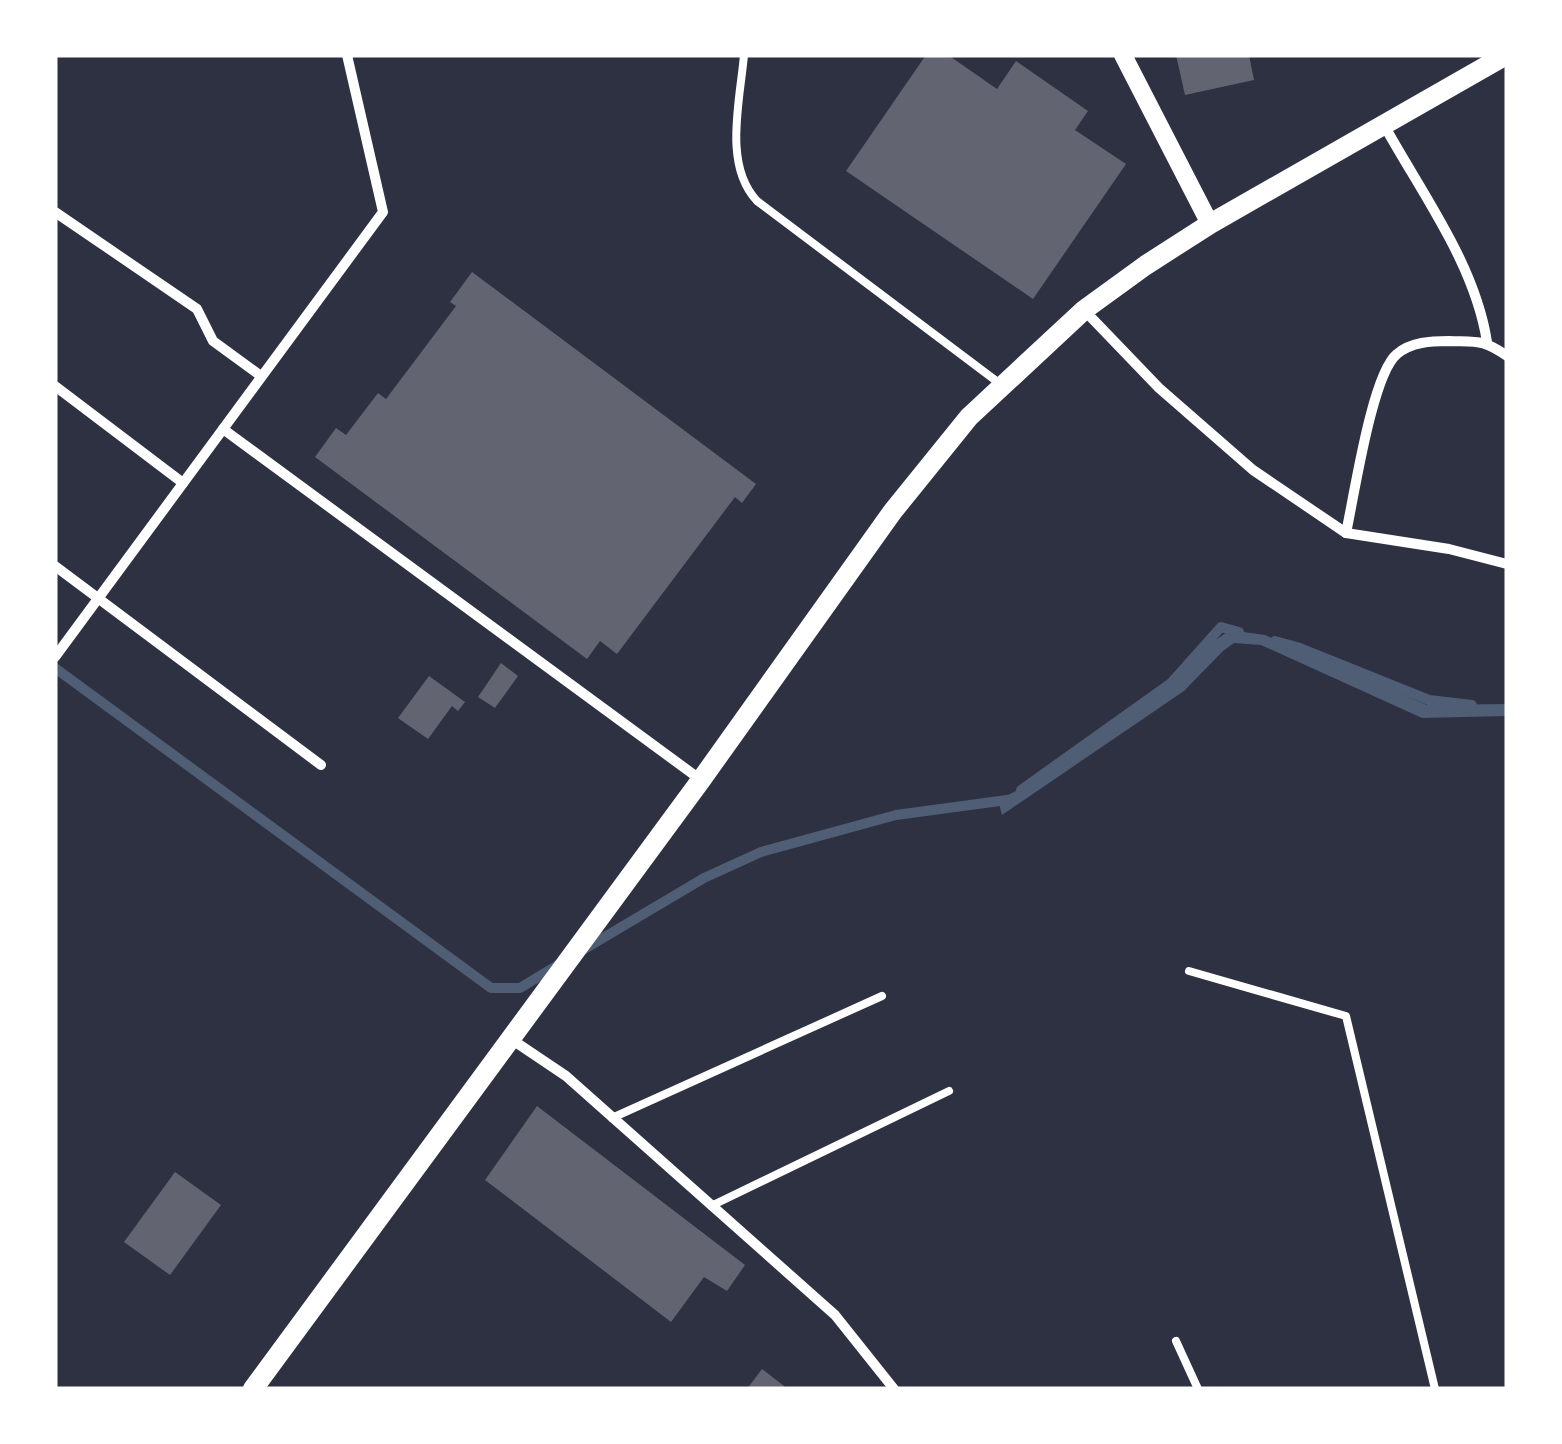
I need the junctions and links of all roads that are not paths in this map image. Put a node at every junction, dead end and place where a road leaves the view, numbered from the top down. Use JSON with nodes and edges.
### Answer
{"nodes":[{"id":1,"x":347,"y":55,"type":"edge"},
{"id":2,"x":744,"y":55,"type":"edge"},
{"id":3,"x":1123,"y":55,"type":"edge"},
{"id":4,"x":1506,"y":55,"type":"edge"},
{"id":5,"x":1384,"y":125,"type":"junction"},
{"id":6,"x":55,"y":212,"type":"edge"},
{"id":7,"x":1210,"y":224,"type":"junction"},
{"id":8,"x":1084,"y":310,"type":"junction"},
{"id":9,"x":1487,"y":342,"type":"junction"},
{"id":10,"x":1507,"y":356,"type":"edge"},
{"id":11,"x":261,"y":376,"type":"junction"},
{"id":12,"x":1001,"y":384,"type":"junction"},
{"id":13,"x":55,"y":386,"type":"edge"},
{"id":14,"x":223,"y":429,"type":"junction"},
{"id":15,"x":184,"y":483,"type":"junction"},
{"id":16,"x":1346,"y":533,"type":"junction"},
{"id":17,"x":1507,"y":564,"type":"edge"},
{"id":18,"x":55,"y":566,"type":"edge"},
{"id":19,"x":99,"y":598,"type":"junction"},
{"id":20,"x":55,"y":657,"type":"edge"},
{"id":21,"x":321,"y":765,"type":"dead end"},
{"id":22,"x":701,"y":780,"type":"junction"},
{"id":23,"x":1189,"y":971,"type":"dead end"},
{"id":24,"x":882,"y":996,"type":"dead end"},
{"id":25,"x":510,"y":1039,"type":"junction"},
{"id":26,"x":949,"y":1091,"type":"dead end"},
{"id":27,"x":612,"y":1118,"type":"junction"},
{"id":28,"x":711,"y":1206,"type":"junction"},
{"id":29,"x":1176,"y":1341,"type":"dead end"},
{"id":30,"x":253,"y":1389,"type":"edge"},
{"id":31,"x":894,"y":1389,"type":"edge"},
{"id":32,"x":1198,"y":1389,"type":"edge"},
{"id":33,"x":1434,"y":1389,"type":"edge"}],
"edges":[{"from":1,"to":11,"type":"street"},
{"from":2,"to":12,"type":"lane"},
{"from":3,"to":7,"type":"street"},
{"from":4,"to":5,"type":"main road"},
{"from":5,"to":7,"type":"main road"},
{"from":5,"to":9,"type":"street"},
{"from":6,"to":11,"type":"street"},
{"from":7,"to":8,"type":"main road"},
{"from":8,"to":12,"type":"main road"},
{"from":8,"to":16,"type":"street"},
{"from":9,"to":10,"type":"street"},
{"from":9,"to":16,"type":"street"},
{"from":11,"to":14,"type":"street"},
{"from":12,"to":22,"type":"main road"},
{"from":13,"to":15,"type":"street"},
{"from":14,"to":15,"type":"street"},
{"from":14,"to":22,"type":"street"},
{"from":15,"to":19,"type":"street"},
{"from":16,"to":17,"type":"street"},
{"from":18,"to":19,"type":"street"},
{"from":19,"to":20,"type":"street"},
{"from":19,"to":21,"type":"street"},
{"from":22,"to":25,"type":"main road"},
{"from":23,"to":33,"type":"lane"},
{"from":24,"to":27,"type":"lane"},
{"from":25,"to":27,"type":"street"},
{"from":25,"to":30,"type":"main road"},
{"from":26,"to":28,"type":"lane"},
{"from":27,"to":28,"type":"street"},
{"from":28,"to":31,"type":"street"},
{"from":29,"to":32,"type":"lane"}]}
